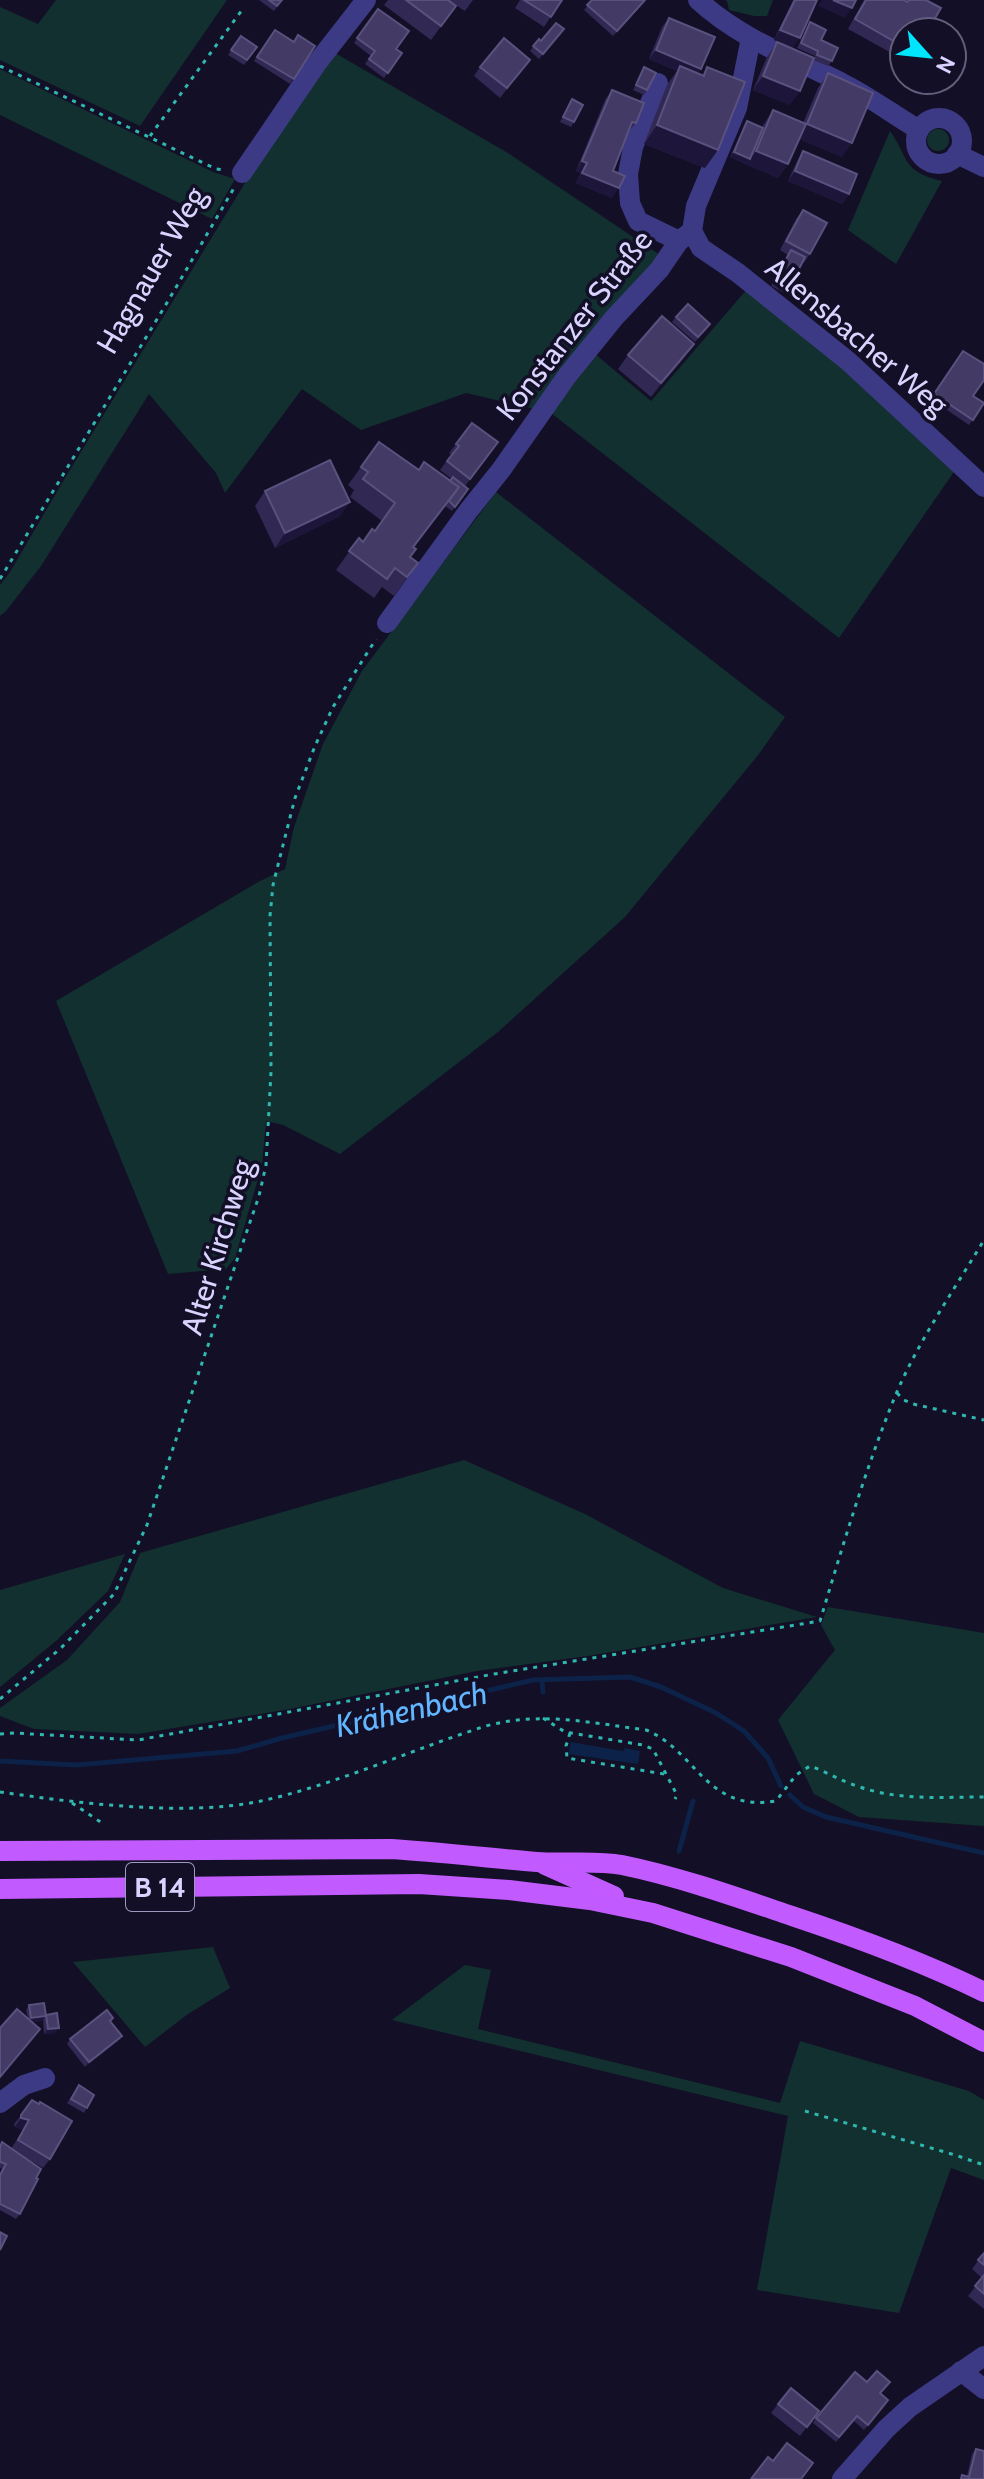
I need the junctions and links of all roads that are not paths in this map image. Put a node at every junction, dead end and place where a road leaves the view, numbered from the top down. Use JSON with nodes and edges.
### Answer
{"nodes":[{"id":1,"x":366,"y":0,"type":"edge"},
{"id":2,"x":698,"y":0,"type":"edge"},
{"id":3,"x":751,"y":38,"type":"junction"},
{"id":4,"x":658,"y":83,"type":"dead end"},
{"id":5,"x":919,"y":130,"type":"junction"},
{"id":6,"x":957,"y":154,"type":"junction"},
{"id":7,"x":984,"y":167,"type":"edge"},
{"id":8,"x":242,"y":173,"type":"road end"},
{"id":9,"x":686,"y":236,"type":"junction"},
{"id":10,"x":984,"y":487,"type":"edge"},
{"id":11,"x":387,"y":623,"type":"road end"},
{"id":12,"x":0,"y":1851,"type":"edge"},
{"id":13,"x":537,"y":1862,"type":"junction"},
{"id":14,"x":0,"y":1889,"type":"edge"},
{"id":15,"x":653,"y":1913,"type":"junction"},
{"id":16,"x":984,"y":1992,"type":"edge"},
{"id":17,"x":984,"y":2042,"type":"edge"},
{"id":18,"x":45,"y":2078,"type":"dead end"},
{"id":19,"x":0,"y":2103,"type":"edge"},
{"id":20,"x":984,"y":2356,"type":"edge"},
{"id":21,"x":961,"y":2371,"type":"junction"},
{"id":22,"x":984,"y":2389,"type":"edge"},
{"id":23,"x":842,"y":2479,"type":"edge"}],
"edges":[{"from":1,"to":8,"type":"street","name":"Hagnauer Weg"},
{"from":2,"to":3,"type":"street"},
{"from":3,"to":5,"type":"street"},
{"from":3,"to":9,"type":"street","name":"Konstanzer Straße"},
{"from":4,"to":9,"type":"street"},
{"from":5,"to":6,"type":"street"},
{"from":5,"to":6,"type":"street"},
{"from":6,"to":7,"type":"street"},
{"from":9,"to":10,"type":"street","name":"Allensbacher Weg"},
{"from":9,"to":11,"type":"street","name":"Konstanzer Straße"},
{"from":12,"to":13,"type":"main road","number":"B 14"},
{"from":13,"to":15,"type":"main road","number":"B 14"},
{"from":13,"to":16,"type":"main road"},
{"from":14,"to":15,"type":"main road","number":"B 14"},
{"from":15,"to":17,"type":"main road","number":"B 14"},
{"from":18,"to":19,"type":"street"},
{"from":20,"to":21,"type":"street"},
{"from":21,"to":22,"type":"street"},
{"from":21,"to":23,"type":"street"}]}
